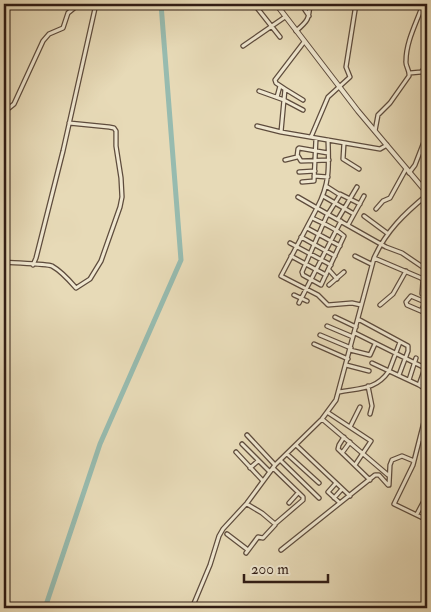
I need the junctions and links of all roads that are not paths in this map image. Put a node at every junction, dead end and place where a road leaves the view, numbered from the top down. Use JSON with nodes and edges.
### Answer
{"nodes":[{"id":1,"x":79,"y":4,"type":"edge"},
{"id":2,"x":96,"y":4,"type":"edge"},
{"id":3,"x":254,"y":4,"type":"edge"},
{"id":4,"x":276,"y":4,"type":"edge"},
{"id":5,"x":301,"y":4,"type":"edge"},
{"id":6,"x":310,"y":4,"type":"edge"},
{"id":7,"x":356,"y":4,"type":"edge"},
{"id":8,"x":423,"y":4,"type":"edge"},
{"id":9,"x":310,"y":16,"type":"junction"},
{"id":10,"x":285,"y":17,"type":"junction"},
{"id":11,"x":271,"y":27,"type":"junction"},
{"id":12,"x":296,"y":31,"type":"junction"},
{"id":13,"x":280,"y":38,"type":"dead end"},
{"id":14,"x":304,"y":42,"type":"junction"},
{"id":15,"x":243,"y":46,"type":"dead end"},
{"id":16,"x":427,"y":66,"type":"edge"},
{"id":17,"x":410,"y":73,"type":"junction"},
{"id":18,"x":280,"y":86,"type":"junction"},
{"id":19,"x":339,"y":86,"type":"junction"},
{"id":20,"x":285,"y":89,"type":"junction"},
{"id":21,"x":259,"y":91,"type":"dead end"},
{"id":22,"x":277,"y":97,"type":"junction"},
{"id":23,"x":284,"y":100,"type":"junction"},
{"id":24,"x":303,"y":100,"type":"dead end"},
{"id":25,"x":4,"y":106,"type":"edge"},
{"id":26,"x":303,"y":110,"type":"dead end"},
{"id":27,"x":70,"y":123,"type":"junction"},
{"id":28,"x":257,"y":126,"type":"dead end"},
{"id":29,"x":375,"y":131,"type":"junction"},
{"id":30,"x":282,"y":132,"type":"junction"},
{"id":31,"x":427,"y":134,"type":"edge"},
{"id":32,"x":311,"y":137,"type":"junction"},
{"id":33,"x":316,"y":138,"type":"junction"},
{"id":34,"x":328,"y":140,"type":"junction"},
{"id":35,"x":344,"y":143,"type":"junction"},
{"id":36,"x":387,"y":145,"type":"junction"},
{"id":37,"x":315,"y":151,"type":"junction"},
{"id":38,"x":328,"y":153,"type":"junction"},
{"id":39,"x":298,"y":156,"type":"junction"},
{"id":40,"x":285,"y":160,"type":"dead end"},
{"id":41,"x":315,"y":160,"type":"junction"},
{"id":42,"x":328,"y":160,"type":"junction"},
{"id":43,"x":359,"y":169,"type":"dead end"},
{"id":44,"x":314,"y":171,"type":"junction"},
{"id":45,"x":408,"y":171,"type":"junction"},
{"id":46,"x":299,"y":172,"type":"dead end"},
{"id":47,"x":314,"y":176,"type":"junction"},
{"id":48,"x":328,"y":177,"type":"junction"},
{"id":49,"x":302,"y":182,"type":"dead end"},
{"id":50,"x":326,"y":186,"type":"junction"},
{"id":51,"x":357,"y":187,"type":"dead end"},
{"id":52,"x":340,"y":194,"type":"junction"},
{"id":53,"x":427,"y":194,"type":"edge"},
{"id":54,"x":323,"y":196,"type":"junction"},
{"id":55,"x":364,"y":196,"type":"dead end"},
{"id":56,"x":298,"y":197,"type":"dead end"},
{"id":57,"x":350,"y":199,"type":"junction"},
{"id":58,"x":335,"y":203,"type":"junction"},
{"id":59,"x":360,"y":204,"type":"junction"},
{"id":60,"x":317,"y":208,"type":"junction"},
{"id":61,"x":344,"y":208,"type":"junction"},
{"id":62,"x":376,"y":209,"type":"dead end"},
{"id":63,"x":328,"y":213,"type":"junction"},
{"id":64,"x":354,"y":214,"type":"junction"},
{"id":65,"x":364,"y":216,"type":"dead end"},
{"id":66,"x":312,"y":218,"type":"junction"},
{"id":67,"x":340,"y":220,"type":"junction"},
{"id":68,"x":323,"y":223,"type":"junction"},
{"id":69,"x":348,"y":225,"type":"junction"},
{"id":70,"x":307,"y":228,"type":"junction"},
{"id":71,"x":337,"y":230,"type":"junction"},
{"id":72,"x":318,"y":233,"type":"junction"},
{"id":73,"x":387,"y":233,"type":"junction"},
{"id":74,"x":301,"y":238,"type":"junction"},
{"id":75,"x":332,"y":241,"type":"junction"},
{"id":76,"x":290,"y":243,"type":"dead end"},
{"id":77,"x":380,"y":243,"type":"junction"},
{"id":78,"x":314,"y":244,"type":"junction"},
{"id":79,"x":340,"y":246,"type":"junction"},
{"id":80,"x":296,"y":247,"type":"junction"},
{"id":81,"x":326,"y":251,"type":"junction"},
{"id":82,"x":310,"y":254,"type":"junction"},
{"id":83,"x":291,"y":256,"type":"junction"},
{"id":84,"x":335,"y":256,"type":"junction"},
{"id":85,"x":355,"y":256,"type":"dead end"},
{"id":86,"x":374,"y":258,"type":"junction"},
{"id":87,"x":322,"y":260,"type":"junction"},
{"id":88,"x":4,"y":262,"type":"edge"},
{"id":89,"x":306,"y":264,"type":"junction"},
{"id":90,"x":371,"y":264,"type":"junction"},
{"id":91,"x":33,"y":265,"type":"junction"},
{"id":92,"x":331,"y":265,"type":"junction"},
{"id":93,"x":317,"y":269,"type":"junction"},
{"id":94,"x":427,"y":269,"type":"edge"},
{"id":95,"x":329,"y":270,"type":"junction"},
{"id":96,"x":406,"y":271,"type":"junction"},
{"id":97,"x":344,"y":272,"type":"dead end"},
{"id":98,"x":326,"y":275,"type":"junction"},
{"id":99,"x":336,"y":278,"type":"junction"},
{"id":100,"x":312,"y":280,"type":"junction"},
{"id":101,"x":329,"y":285,"type":"dead end"},
{"id":102,"x":307,"y":289,"type":"junction"},
{"id":103,"x":294,"y":295,"type":"dead end"},
{"id":104,"x":427,"y":296,"type":"edge"},
{"id":105,"x":302,"y":298,"type":"junction"},
{"id":106,"x":307,"y":301,"type":"dead end"},
{"id":107,"x":426,"y":302,"type":"edge"},
{"id":108,"x":299,"y":303,"type":"dead end"},
{"id":109,"x":361,"y":304,"type":"junction"},
{"id":110,"x":380,"y":305,"type":"dead end"},
{"id":111,"x":421,"y":311,"type":"junction"},
{"id":112,"x":427,"y":314,"type":"edge"},
{"id":113,"x":335,"y":317,"type":"dead end"},
{"id":114,"x":358,"y":319,"type":"junction"},
{"id":115,"x":327,"y":326,"type":"dead end"},
{"id":116,"x":356,"y":326,"type":"junction"},
{"id":117,"x":355,"y":333,"type":"junction"},
{"id":118,"x":320,"y":335,"type":"dead end"},
{"id":119,"x":353,"y":337,"type":"junction"},
{"id":120,"x":400,"y":342,"type":"junction"},
{"id":121,"x":314,"y":344,"type":"dead end"},
{"id":122,"x":376,"y":344,"type":"junction"},
{"id":123,"x":350,"y":349,"type":"junction"},
{"id":124,"x":395,"y":354,"type":"junction"},
{"id":125,"x":416,"y":358,"type":"dead end"},
{"id":126,"x":348,"y":359,"type":"junction"},
{"id":127,"x":405,"y":359,"type":"junction"},
{"id":128,"x":372,"y":362,"type":"dead end"},
{"id":129,"x":414,"y":364,"type":"junction"},
{"id":130,"x":346,"y":365,"type":"junction"},
{"id":131,"x":369,"y":371,"type":"dead end"},
{"id":132,"x":389,"y":371,"type":"junction"},
{"id":133,"x":399,"y":375,"type":"junction"},
{"id":134,"x":409,"y":380,"type":"junction"},
{"id":135,"x":419,"y":384,"type":"junction"},
{"id":136,"x":368,"y":386,"type":"junction"},
{"id":137,"x":427,"y":390,"type":"edge"},
{"id":138,"x":339,"y":392,"type":"junction"},
{"id":139,"x":360,"y":407,"type":"dead end"},
{"id":140,"x":427,"y":410,"type":"edge"},
{"id":141,"x":327,"y":412,"type":"junction"},
{"id":142,"x":370,"y":414,"type":"dead end"},
{"id":143,"x":322,"y":419,"type":"junction"},
{"id":144,"x":350,"y":426,"type":"junction"},
{"id":145,"x":246,"y":435,"type":"dead end"},
{"id":146,"x":344,"y":437,"type":"junction"},
{"id":147,"x":421,"y":439,"type":"junction"},
{"id":148,"x":427,"y":441,"type":"edge"},
{"id":149,"x":350,"y":442,"type":"junction"},
{"id":150,"x":242,"y":444,"type":"dead end"},
{"id":151,"x":296,"y":445,"type":"junction"},
{"id":152,"x":236,"y":452,"type":"dead end"},
{"id":153,"x":342,"y":452,"type":"junction"},
{"id":154,"x":263,"y":453,"type":"junction"},
{"id":155,"x":287,"y":454,"type":"junction"},
{"id":156,"x":364,"y":454,"type":"junction"},
{"id":157,"x":257,"y":460,"type":"junction"},
{"id":158,"x":280,"y":460,"type":"junction"},
{"id":159,"x":415,"y":461,"type":"junction"},
{"id":160,"x":355,"y":465,"type":"junction"},
{"id":161,"x":274,"y":467,"type":"junction"},
{"id":162,"x":250,"y":468,"type":"junction"},
{"id":163,"x":270,"y":472,"type":"junction"},
{"id":164,"x":388,"y":475,"type":"junction"},
{"id":165,"x":370,"y":480,"type":"junction"},
{"id":166,"x":263,"y":481,"type":"junction"},
{"id":167,"x":319,"y":483,"type":"dead end"},
{"id":168,"x":336,"y":483,"type":"junction"},
{"id":169,"x":342,"y":488,"type":"junction"},
{"id":170,"x":298,"y":493,"type":"junction"},
{"id":171,"x":427,"y":495,"type":"edge"},
{"id":172,"x":350,"y":496,"type":"junction"},
{"id":173,"x":319,"y":498,"type":"dead end"},
{"id":174,"x":334,"y":498,"type":"junction"},
{"id":175,"x":289,"y":503,"type":"dead end"},
{"id":176,"x":340,"y":503,"type":"junction"},
{"id":177,"x":247,"y":504,"type":"junction"},
{"id":178,"x":417,"y":514,"type":"junction"},
{"id":179,"x":427,"y":514,"type":"edge"},
{"id":180,"x":426,"y":519,"type":"edge"},
{"id":181,"x":276,"y":524,"type":"junction"},
{"id":182,"x":227,"y":534,"type":"dead end"},
{"id":183,"x":427,"y":538,"type":"edge"},
{"id":184,"x":281,"y":550,"type":"dead end"},
{"id":185,"x":427,"y":557,"type":"edge"},
{"id":186,"x":192,"y":608,"type":"edge"},
{"id":187,"x":405,"y":608,"type":"edge"},
{"id":188,"x":414,"y":608,"type":"edge"}],
"edges":[{"from":1,"to":25,"type":"street"},
{"from":2,"to":27,"type":"street"},
{"from":3,"to":11,"type":"street"},
{"from":4,"to":10,"type":"street"},
{"from":5,"to":9,"type":"street"},
{"from":6,"to":9,"type":"street"},
{"from":7,"to":19,"type":"street"},
{"from":8,"to":17,"type":"street"},
{"from":9,"to":12,"type":"street"},
{"from":10,"to":11,"type":"street"},
{"from":10,"to":12,"type":"street"},
{"from":11,"to":13,"type":"street"},
{"from":11,"to":15,"type":"street"},
{"from":12,"to":14,"type":"street"},
{"from":14,"to":18,"type":"street"},
{"from":14,"to":19,"type":"street"},
{"from":16,"to":17,"type":"street"},
{"from":17,"to":29,"type":"street"},
{"from":18,"to":20,"type":"street"},
{"from":18,"to":22,"type":"street"},
{"from":19,"to":29,"type":"street"},
{"from":19,"to":32,"type":"street"},
{"from":20,"to":23,"type":"street"},
{"from":20,"to":24,"type":"street"},
{"from":21,"to":22,"type":"street"},
{"from":22,"to":23,"type":"street"},
{"from":23,"to":26,"type":"street"},
{"from":23,"to":30,"type":"street"},
{"from":27,"to":91,"type":"street"},
{"from":27,"to":91,"type":"street"},
{"from":28,"to":30,"type":"street"},
{"from":29,"to":36,"type":"street"},
{"from":30,"to":32,"type":"street"},
{"from":31,"to":45,"type":"street"},
{"from":32,"to":33,"type":"street"},
{"from":33,"to":34,"type":"street"},
{"from":33,"to":37,"type":"street"},
{"from":34,"to":35,"type":"street"},
{"from":34,"to":38,"type":"street"},
{"from":35,"to":36,"type":"street"},
{"from":35,"to":43,"type":"street"},
{"from":36,"to":45,"type":"street"},
{"from":37,"to":38,"type":"street"},
{"from":37,"to":39,"type":"street"},
{"from":37,"to":41,"type":"street"},
{"from":38,"to":42,"type":"street"},
{"from":39,"to":40,"type":"street"},
{"from":39,"to":41,"type":"street"},
{"from":41,"to":42,"type":"street"},
{"from":41,"to":44,"type":"street"},
{"from":42,"to":48,"type":"street"},
{"from":44,"to":46,"type":"street"},
{"from":44,"to":47,"type":"street"},
{"from":45,"to":53,"type":"street"},
{"from":45,"to":62,"type":"street"},
{"from":47,"to":48,"type":"street"},
{"from":47,"to":49,"type":"street"},
{"from":48,"to":50,"type":"street"},
{"from":50,"to":52,"type":"street"},
{"from":50,"to":54,"type":"street"},
{"from":51,"to":57,"type":"street"},
{"from":52,"to":57,"type":"street"},
{"from":52,"to":58,"type":"street"},
{"from":53,"to":73,"type":"street"},
{"from":54,"to":58,"type":"street"},
{"from":54,"to":60,"type":"street"},
{"from":55,"to":59,"type":"street"},
{"from":56,"to":60,"type":"street"},
{"from":57,"to":59,"type":"street"},
{"from":57,"to":61,"type":"street"},
{"from":58,"to":61,"type":"street"},
{"from":58,"to":63,"type":"street"},
{"from":59,"to":64,"type":"street"},
{"from":60,"to":63,"type":"street"},
{"from":60,"to":66,"type":"street"},
{"from":61,"to":64,"type":"street"},
{"from":61,"to":67,"type":"street"},
{"from":63,"to":67,"type":"street"},
{"from":63,"to":68,"type":"street"},
{"from":64,"to":69,"type":"street"},
{"from":65,"to":73,"type":"street"},
{"from":66,"to":68,"type":"street"},
{"from":66,"to":70,"type":"street"},
{"from":67,"to":69,"type":"street"},
{"from":67,"to":71,"type":"street"},
{"from":68,"to":71,"type":"street"},
{"from":68,"to":72,"type":"street"},
{"from":69,"to":77,"type":"street"},
{"from":70,"to":72,"type":"street"},
{"from":70,"to":74,"type":"street"},
{"from":71,"to":75,"type":"street"},
{"from":71,"to":79,"type":"street"},
{"from":72,"to":75,"type":"street"},
{"from":72,"to":78,"type":"street"},
{"from":73,"to":77,"type":"street"},
{"from":74,"to":78,"type":"street"},
{"from":74,"to":80,"type":"street"},
{"from":75,"to":79,"type":"street"},
{"from":75,"to":81,"type":"street"},
{"from":76,"to":80,"type":"street"},
{"from":77,"to":86,"type":"street"},
{"from":77,"to":94,"type":"street"},
{"from":78,"to":81,"type":"street"},
{"from":78,"to":82,"type":"street"},
{"from":79,"to":84,"type":"street"},
{"from":80,"to":82,"type":"street"},
{"from":80,"to":83,"type":"street"},
{"from":81,"to":84,"type":"street"},
{"from":81,"to":87,"type":"street"},
{"from":82,"to":87,"type":"street"},
{"from":82,"to":89,"type":"street"},
{"from":83,"to":89,"type":"street"},
{"from":83,"to":102,"type":"street"},
{"from":84,"to":92,"type":"street"},
{"from":85,"to":90,"type":"street"},
{"from":86,"to":90,"type":"street"},
{"from":86,"to":96,"type":"street"},
{"from":87,"to":92,"type":"street"},
{"from":87,"to":93,"type":"street"},
{"from":88,"to":91,"type":"street"},
{"from":89,"to":93,"type":"street"},
{"from":89,"to":100,"type":"street"},
{"from":90,"to":109,"type":"street"},
{"from":92,"to":95,"type":"street"},
{"from":93,"to":98,"type":"street"},
{"from":93,"to":100,"type":"street"},
{"from":95,"to":98,"type":"street"},
{"from":95,"to":99,"type":"street"},
{"from":96,"to":104,"type":"street"},
{"from":96,"to":110,"type":"street"},
{"from":97,"to":99,"type":"street"},
{"from":98,"to":100,"type":"street"},
{"from":99,"to":101,"type":"street"},
{"from":100,"to":102,"type":"street"},
{"from":102,"to":105,"type":"street"},
{"from":102,"to":109,"type":"street"},
{"from":103,"to":105,"type":"street"},
{"from":105,"to":106,"type":"street"},
{"from":105,"to":108,"type":"street"},
{"from":107,"to":111,"type":"street"},
{"from":107,"to":111,"type":"street"},
{"from":109,"to":114,"type":"street"},
{"from":111,"to":112,"type":"street"},
{"from":113,"to":116,"type":"street"},
{"from":114,"to":116,"type":"street"},
{"from":114,"to":120,"type":"street"},
{"from":115,"to":119,"type":"street"},
{"from":116,"to":117,"type":"street"},
{"from":117,"to":119,"type":"street"},
{"from":117,"to":122,"type":"street"},
{"from":118,"to":123,"type":"street"},
{"from":119,"to":123,"type":"street"},
{"from":120,"to":124,"type":"street"},
{"from":120,"to":127,"type":"street"},
{"from":121,"to":126,"type":"street"},
{"from":122,"to":123,"type":"street"},
{"from":122,"to":124,"type":"street"},
{"from":123,"to":126,"type":"street"},
{"from":124,"to":127,"type":"street"},
{"from":124,"to":132,"type":"street"},
{"from":125,"to":129,"type":"street"},
{"from":126,"to":130,"type":"street"},
{"from":127,"to":129,"type":"street"},
{"from":127,"to":133,"type":"street"},
{"from":128,"to":132,"type":"street"},
{"from":129,"to":134,"type":"street"},
{"from":129,"to":135,"type":"street"},
{"from":130,"to":131,"type":"street"},
{"from":130,"to":138,"type":"street"},
{"from":132,"to":133,"type":"street"},
{"from":132,"to":136,"type":"street"},
{"from":133,"to":134,"type":"street"},
{"from":134,"to":135,"type":"street"},
{"from":135,"to":137,"type":"street"},
{"from":136,"to":138,"type":"street"},
{"from":136,"to":142,"type":"street"},
{"from":138,"to":141,"type":"street"},
{"from":139,"to":144,"type":"street"},
{"from":140,"to":147,"type":"street"},
{"from":141,"to":143,"type":"street"},
{"from":141,"to":144,"type":"street"},
{"from":143,"to":146,"type":"street"},
{"from":143,"to":151,"type":"street"},
{"from":144,"to":156,"type":"street"},
{"from":145,"to":154,"type":"street"},
{"from":146,"to":149,"type":"street"},
{"from":146,"to":153,"type":"street"},
{"from":147,"to":148,"type":"street"},
{"from":147,"to":159,"type":"street"},
{"from":149,"to":153,"type":"street"},
{"from":149,"to":156,"type":"street"},
{"from":150,"to":157,"type":"street"},
{"from":151,"to":155,"type":"street"},
{"from":151,"to":168,"type":"street"},
{"from":152,"to":162,"type":"street"},
{"from":153,"to":160,"type":"street"},
{"from":154,"to":157,"type":"street"},
{"from":154,"to":161,"type":"street"},
{"from":155,"to":158,"type":"street"},
{"from":155,"to":167,"type":"street"},
{"from":156,"to":160,"type":"street"},
{"from":156,"to":164,"type":"street"},
{"from":157,"to":162,"type":"street"},
{"from":157,"to":163,"type":"street"},
{"from":158,"to":161,"type":"street"},
{"from":158,"to":173,"type":"street"},
{"from":159,"to":164,"type":"street"},
{"from":159,"to":178,"type":"street"},
{"from":160,"to":165,"type":"street"},
{"from":161,"to":163,"type":"street"},
{"from":161,"to":170,"type":"street"},
{"from":162,"to":166,"type":"street"},
{"from":163,"to":166,"type":"street"},
{"from":164,"to":165,"type":"street"},
{"from":165,"to":172,"type":"street"},
{"from":166,"to":177,"type":"street"},
{"from":168,"to":169,"type":"street"},
{"from":168,"to":174,"type":"street"},
{"from":169,"to":172,"type":"street"},
{"from":169,"to":174,"type":"street"},
{"from":170,"to":175,"type":"street"},
{"from":170,"to":181,"type":"street"},
{"from":171,"to":178,"type":"street"},
{"from":172,"to":176,"type":"street"},
{"from":174,"to":176,"type":"street"},
{"from":176,"to":184,"type":"street"},
{"from":177,"to":181,"type":"street"},
{"from":177,"to":186,"type":"street"},
{"from":178,"to":180,"type":"street"},
{"from":179,"to":180,"type":"street"},
{"from":181,"to":182,"type":"street"},
{"from":183,"to":185,"type":"street"},
{"from":187,"to":188,"type":"street"}]}
